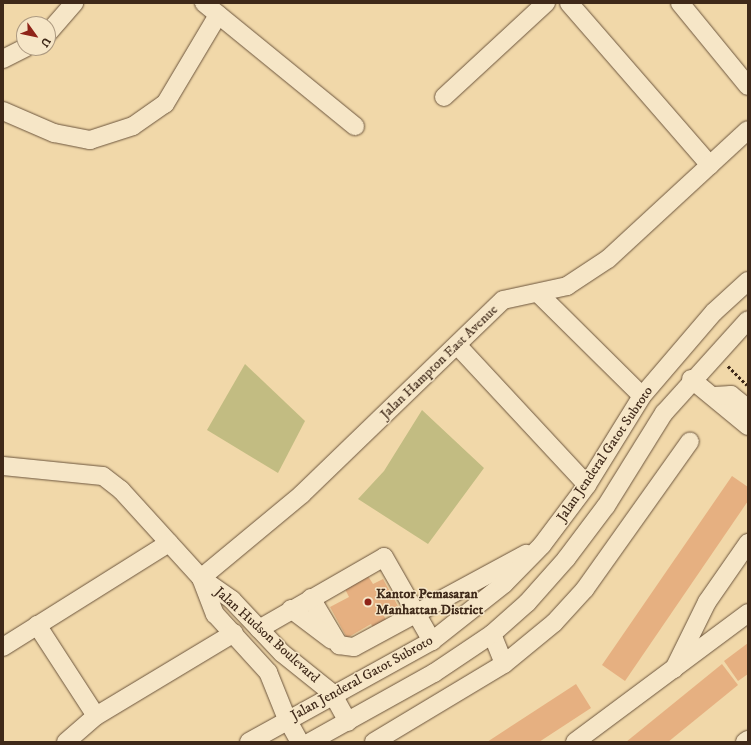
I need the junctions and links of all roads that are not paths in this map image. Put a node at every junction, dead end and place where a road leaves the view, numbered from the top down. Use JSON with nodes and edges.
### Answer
{"nodes":[{"id":1,"x":74,"y":3,"type":"edge"},
{"id":2,"x":204,"y":3,"type":"edge"},
{"id":3,"x":546,"y":3,"type":"edge"},
{"id":4,"x":569,"y":3,"type":"edge"},
{"id":5,"x":680,"y":3,"type":"edge"},
{"id":6,"x":218,"y":15,"type":"junction"},
{"id":7,"x":56,"y":24,"type":"edge"},
{"id":8,"x":16,"y":52,"type":"edge"},
{"id":9,"x":3,"y":59,"type":"edge"},
{"id":10,"x":748,"y":84,"type":"edge"},
{"id":11,"x":444,"y":97,"type":"dead end"},
{"id":12,"x":3,"y":111,"type":"edge"},
{"id":13,"x":355,"y":126,"type":"dead end"},
{"id":14,"x":748,"y":130,"type":"edge"},
{"id":15,"x":710,"y":165,"type":"junction"},
{"id":16,"x":748,"y":281,"type":"edge"},
{"id":17,"x":538,"y":293,"type":"junction"},
{"id":18,"x":748,"y":320,"type":"edge"},
{"id":19,"x":457,"y":345,"type":"junction"},
{"id":20,"x":691,"y":379,"type":"junction"},
{"id":21,"x":642,"y":396,"type":"junction"},
{"id":22,"x":715,"y":396,"type":"junction"},
{"id":23,"x":748,"y":409,"type":"edge"},
{"id":24,"x":748,"y":426,"type":"edge"},
{"id":25,"x":690,"y":441,"type":"dead end"},
{"id":26,"x":3,"y":466,"type":"edge"},
{"id":27,"x":587,"y":485,"type":"junction"},
{"id":28,"x":748,"y":542,"type":"edge"},
{"id":29,"x":169,"y":543,"type":"junction"},
{"id":30,"x":542,"y":546,"type":"junction"},
{"id":31,"x":201,"y":578,"type":"junction"},
{"id":32,"x":311,"y":598,"type":"junction"},
{"id":33,"x":291,"y":610,"type":"junction"},
{"id":34,"x":748,"y":613,"type":"edge"},
{"id":35,"x":416,"y":614,"type":"junction"},
{"id":36,"x":37,"y":625,"type":"junction"},
{"id":37,"x":259,"y":629,"type":"junction"},
{"id":38,"x":234,"y":633,"type":"junction"},
{"id":39,"x":492,"y":634,"type":"junction"},
{"id":40,"x":432,"y":641,"type":"junction"},
{"id":41,"x":339,"y":645,"type":"junction"},
{"id":42,"x":3,"y":647,"type":"edge"},
{"id":43,"x":504,"y":664,"type":"junction"},
{"id":44,"x":673,"y":672,"type":"junction"},
{"id":45,"x":332,"y":693,"type":"junction"},
{"id":46,"x":96,"y":716,"type":"junction"},
{"id":47,"x":286,"y":720,"type":"junction"},
{"id":48,"x":348,"y":722,"type":"junction"},
{"id":49,"x":748,"y":740,"type":"edge"},
{"id":50,"x":66,"y":742,"type":"edge"},
{"id":51,"x":249,"y":742,"type":"edge"},
{"id":52,"x":300,"y":742,"type":"edge"},
{"id":53,"x":310,"y":742,"type":"edge"},
{"id":54,"x":374,"y":742,"type":"edge"},
{"id":55,"x":575,"y":742,"type":"edge"},
{"id":56,"x":745,"y":742,"type":"edge"}],
"edges":[{"from":1,"to":7,"type":"street"},
{"from":2,"to":6,"type":"street"},
{"from":3,"to":11,"type":"street"},
{"from":4,"to":15,"type":"street"},
{"from":5,"to":10,"type":"street"},
{"from":6,"to":12,"type":"street"},
{"from":6,"to":13,"type":"street"},
{"from":8,"to":9,"type":"street"},
{"from":14,"to":15,"type":"street","name":"Jalan Hampton East Avenue"},
{"from":15,"to":17,"type":"street","name":"Jalan Hampton East Avenue"},
{"from":16,"to":21,"type":"street","name":"Jalan Jenderal Gatot Subroto"},
{"from":17,"to":19,"type":"street","name":"Jalan Hampton East Avenue"},
{"from":17,"to":21,"type":"street"},
{"from":18,"to":20,"type":"street","name":"Jalan Jenderal Gatot Subroto"},
{"from":19,"to":27,"type":"street"},
{"from":19,"to":31,"type":"street","name":"Jalan Hampton East Avenue"},
{"from":20,"to":22,"type":"street"},
{"from":20,"to":39,"type":"street","name":"Jalan Jenderal Gatot Subroto"},
{"from":21,"to":27,"type":"street","name":"Jalan Jenderal Gatot Subroto"},
{"from":22,"to":23,"type":"street"},
{"from":22,"to":24,"type":"street"},
{"from":25,"to":43,"type":"street"},
{"from":26,"to":29,"type":"street","name":"Jalan Hudson Boulevard"},
{"from":27,"to":30,"type":"street","name":"Jalan Jenderal Gatot Subroto"},
{"from":28,"to":44,"type":"street"},
{"from":29,"to":31,"type":"street","name":"Jalan Hudson Boulevard"},
{"from":29,"to":36,"type":"street"},
{"from":30,"to":35,"type":"street"},
{"from":30,"to":40,"type":"street","name":"Jalan Jenderal Gatot Subroto"},
{"from":31,"to":37,"type":"street","name":"Jalan Hudson Boulevard"},
{"from":31,"to":38,"type":"street","name":"Jalan Hudson Boulevard"},
{"from":32,"to":33,"type":"street"},
{"from":32,"to":35,"type":"street"},
{"from":32,"to":41,"type":"street"},
{"from":33,"to":37,"type":"street"},
{"from":33,"to":41,"type":"street"},
{"from":34,"to":44,"type":"street"},
{"from":35,"to":40,"type":"street"},
{"from":35,"to":41,"type":"street"},
{"from":36,"to":42,"type":"street"},
{"from":36,"to":46,"type":"street"},
{"from":37,"to":45,"type":"street","name":"Jalan Hudson Boulevard"},
{"from":38,"to":46,"type":"street"},
{"from":38,"to":47,"type":"street","name":"Jalan Hudson Boulevard"},
{"from":39,"to":43,"type":"street"},
{"from":39,"to":48,"type":"street","name":"Jalan Jenderal Gatot Subroto"},
{"from":40,"to":45,"type":"street","name":"Jalan Jenderal Gatot Subroto"},
{"from":43,"to":54,"type":"street"},
{"from":44,"to":55,"type":"street"},
{"from":45,"to":47,"type":"street","name":"Jalan Jenderal Gatot Subroto"},
{"from":45,"to":48,"type":"street"},
{"from":46,"to":50,"type":"street"},
{"from":47,"to":51,"type":"street","name":"Jalan Jenderal Gatot Subroto"},
{"from":47,"to":52,"type":"street","name":"Jalan Hudson Boulevard"},
{"from":48,"to":53,"type":"street","name":"Jalan Jenderal Gatot Subroto"},
{"from":49,"to":56,"type":"street"}]}
